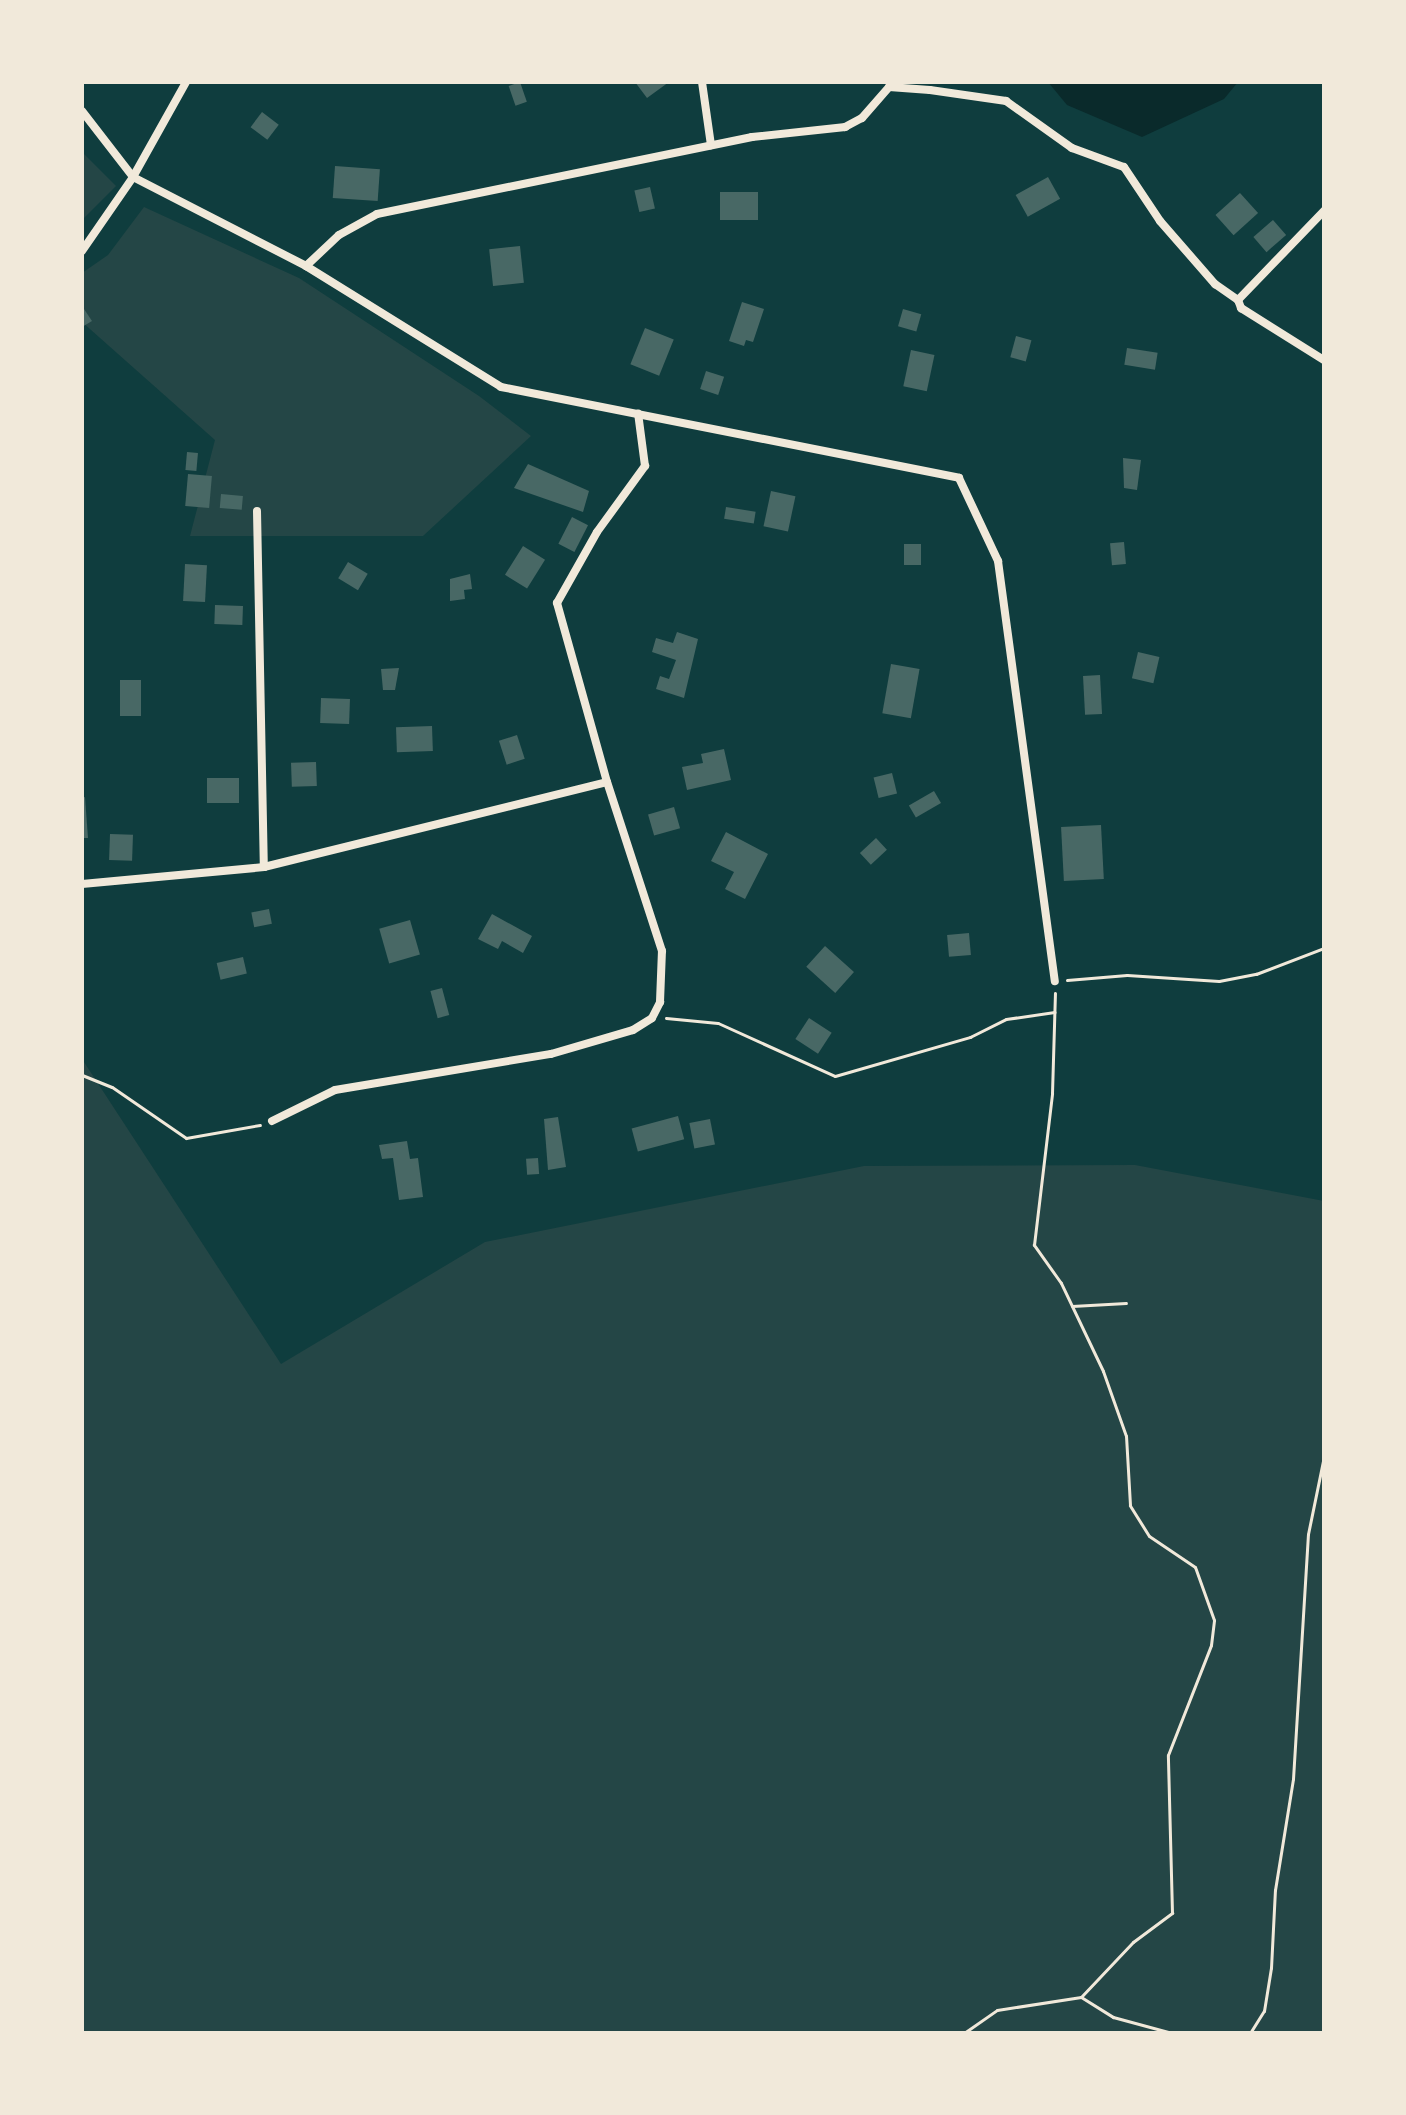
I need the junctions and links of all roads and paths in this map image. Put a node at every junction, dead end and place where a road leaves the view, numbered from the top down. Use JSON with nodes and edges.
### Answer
{"nodes":[{"id":1,"x":186,"y":82,"type":"edge"},
{"id":2,"x":702,"y":82,"type":"edge"},
{"id":3,"x":82,"y":111,"type":"edge"},
{"id":4,"x":711,"y":145,"type":"junction"},
{"id":5,"x":133,"y":177,"type":"junction"},
{"id":6,"x":1324,"y":211,"type":"edge"},
{"id":7,"x":82,"y":251,"type":"edge"},
{"id":8,"x":306,"y":266,"type":"junction"},
{"id":9,"x":1238,"y":300,"type":"junction"},
{"id":10,"x":1324,"y":360,"type":"edge"},
{"id":11,"x":638,"y":413,"type":"junction"},
{"id":12,"x":257,"y":511,"type":"dead end"},
{"id":13,"x":607,"y":782,"type":"junction"},
{"id":14,"x":264,"y":867,"type":"junction"},
{"id":15,"x":82,"y":884,"type":"edge"},
{"id":16,"x":1324,"y":948,"type":"edge"},
{"id":17,"x":1055,"y":981,"type":"junction"},
{"id":18,"x":1055,"y":1012,"type":"junction"},
{"id":19,"x":652,"y":1018,"type":"junction"},
{"id":20,"x":82,"y":1075,"type":"edge"},
{"id":21,"x":272,"y":1121,"type":"joint"},
{"id":22,"x":1126,"y":1303,"type":"dead end"},
{"id":23,"x":1072,"y":1306,"type":"junction"},
{"id":24,"x":1324,"y":1456,"type":"edge"},
{"id":25,"x":1081,"y":1997,"type":"junction"},
{"id":26,"x":964,"y":2033,"type":"edge"},
{"id":27,"x":1172,"y":2033,"type":"edge"},
{"id":28,"x":1250,"y":2033,"type":"edge"}],
"edges":[{"from":1,"to":5,"type":"street"},
{"from":2,"to":4,"type":"street"},
{"from":3,"to":5,"type":"street"},
{"from":4,"to":8,"type":"street"},
{"from":4,"to":9,"type":"street"},
{"from":5,"to":7,"type":"street"},
{"from":5,"to":8,"type":"street"},
{"from":6,"to":9,"type":"street"},
{"from":8,"to":11,"type":"street"},
{"from":9,"to":10,"type":"street"},
{"from":11,"to":13,"type":"street"},
{"from":11,"to":17,"type":"street"},
{"from":12,"to":14,"type":"street"},
{"from":13,"to":14,"type":"street"},
{"from":13,"to":19,"type":"street"},
{"from":14,"to":15,"type":"street"},
{"from":16,"to":17,"type":"path"},
{"from":17,"to":18,"type":"path"},
{"from":18,"to":19,"type":"path"},
{"from":18,"to":23,"type":"path"},
{"from":19,"to":21,"type":"street"},
{"from":20,"to":21,"type":"path"},
{"from":22,"to":23,"type":"path"},
{"from":23,"to":25,"type":"path"},
{"from":24,"to":28,"type":"path"},
{"from":25,"to":26,"type":"path"},
{"from":25,"to":27,"type":"path"}]}
